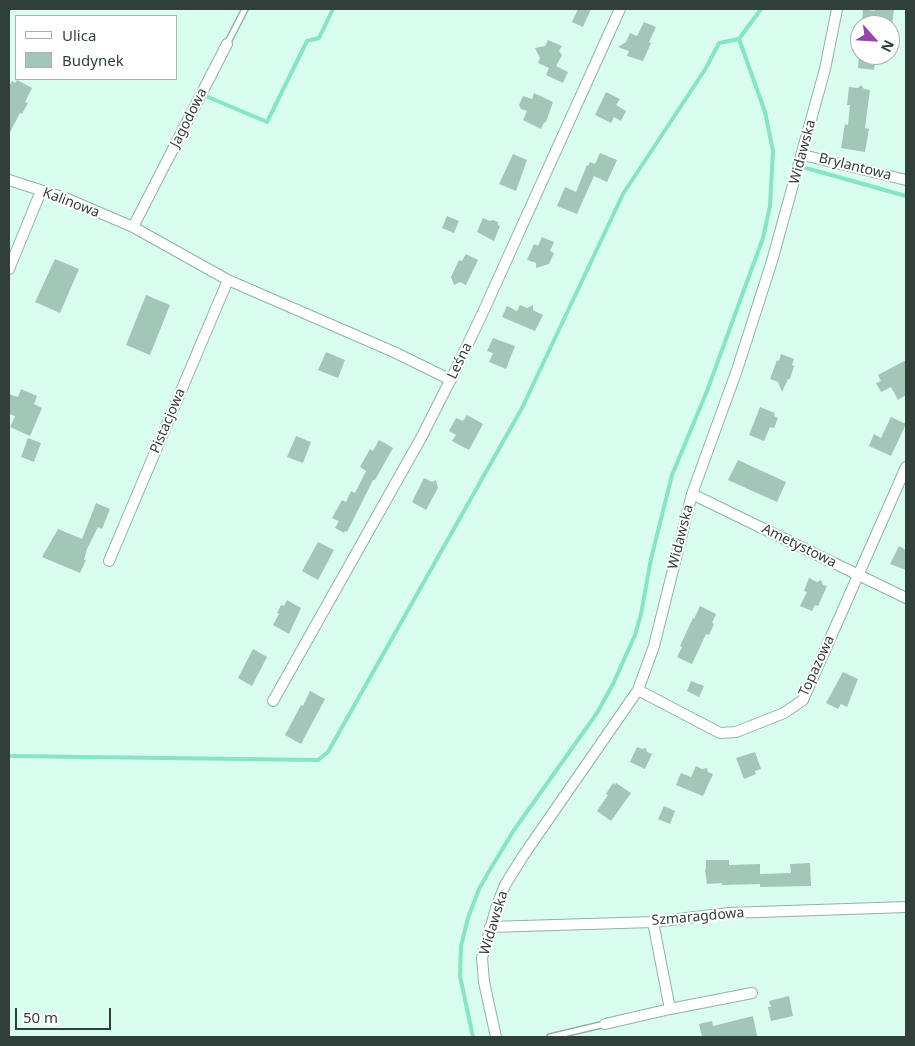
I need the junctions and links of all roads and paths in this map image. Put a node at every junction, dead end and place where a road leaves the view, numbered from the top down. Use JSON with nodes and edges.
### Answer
{"nodes":[{"id":1,"x":245,"y":9,"type":"edge"},
{"id":2,"x":620,"y":9,"type":"edge"},
{"id":3,"x":837,"y":9,"type":"edge"},
{"id":4,"x":226,"y":44,"type":"joint"},
{"id":5,"x":803,"y":155,"type":"junction"},
{"id":6,"x":9,"y":180,"type":"edge"},
{"id":7,"x":906,"y":180,"type":"edge"},
{"id":8,"x":41,"y":191,"type":"junction"},
{"id":9,"x":133,"y":227,"type":"junction"},
{"id":10,"x":9,"y":269,"type":"edge"},
{"id":11,"x":228,"y":280,"type":"junction"},
{"id":12,"x":451,"y":380,"type":"junction"},
{"id":13,"x":906,"y":467,"type":"edge"},
{"id":14,"x":692,"y":494,"type":"junction"},
{"id":15,"x":109,"y":561,"type":"dead end"},
{"id":16,"x":858,"y":576,"type":"junction"},
{"id":17,"x":906,"y":598,"type":"edge"},
{"id":18,"x":638,"y":690,"type":"junction"},
{"id":19,"x":273,"y":700,"type":"dead end"},
{"id":20,"x":906,"y":907,"type":"edge"},
{"id":21,"x":652,"y":922,"type":"junction"},
{"id":22,"x":490,"y":927,"type":"junction"},
{"id":23,"x":752,"y":993,"type":"dead end"},
{"id":24,"x":670,"y":1009,"type":"junction"},
{"id":25,"x":605,"y":1024,"type":"joint"},
{"id":26,"x":496,"y":1037,"type":"edge"},
{"id":27,"x":550,"y":1037,"type":"edge"}],
"edges":[{"from":1,"to":4,"type":"lane","name":"Jagodowa"},
{"from":2,"to":12,"type":"street","name":"Leśna"},
{"from":3,"to":5,"type":"street","name":"Widawska"},
{"from":4,"to":9,"type":"street","name":"Jagodowa"},
{"from":5,"to":7,"type":"street","name":"Brylantowa"},
{"from":5,"to":14,"type":"street","name":"Widawska"},
{"from":6,"to":8,"type":"street","name":"Kalinowa"},
{"from":8,"to":9,"type":"street","name":"Kalinowa"},
{"from":8,"to":10,"type":"street"},
{"from":9,"to":11,"type":"street","name":"Kalinowa"},
{"from":11,"to":12,"type":"street","name":"Kalinowa"},
{"from":11,"to":15,"type":"street","name":"Pistacjowa"},
{"from":12,"to":19,"type":"street","name":"Leśna"},
{"from":13,"to":16,"type":"street","name":"Topazowa"},
{"from":14,"to":16,"type":"street","name":"Ametystowa"},
{"from":14,"to":18,"type":"street","name":"Widawska"},
{"from":16,"to":17,"type":"street","name":"Ametystowa"},
{"from":16,"to":18,"type":"street","name":"Topazowa"},
{"from":18,"to":22,"type":"street","name":"Widawska"},
{"from":20,"to":21,"type":"street","name":"Szmaragdowa"},
{"from":21,"to":22,"type":"street","name":"Szmaragdowa"},
{"from":21,"to":24,"type":"street"},
{"from":22,"to":26,"type":"street","name":"Widawska"},
{"from":23,"to":24,"type":"street"},
{"from":24,"to":25,"type":"street"},
{"from":25,"to":27,"type":"lane"}]}
